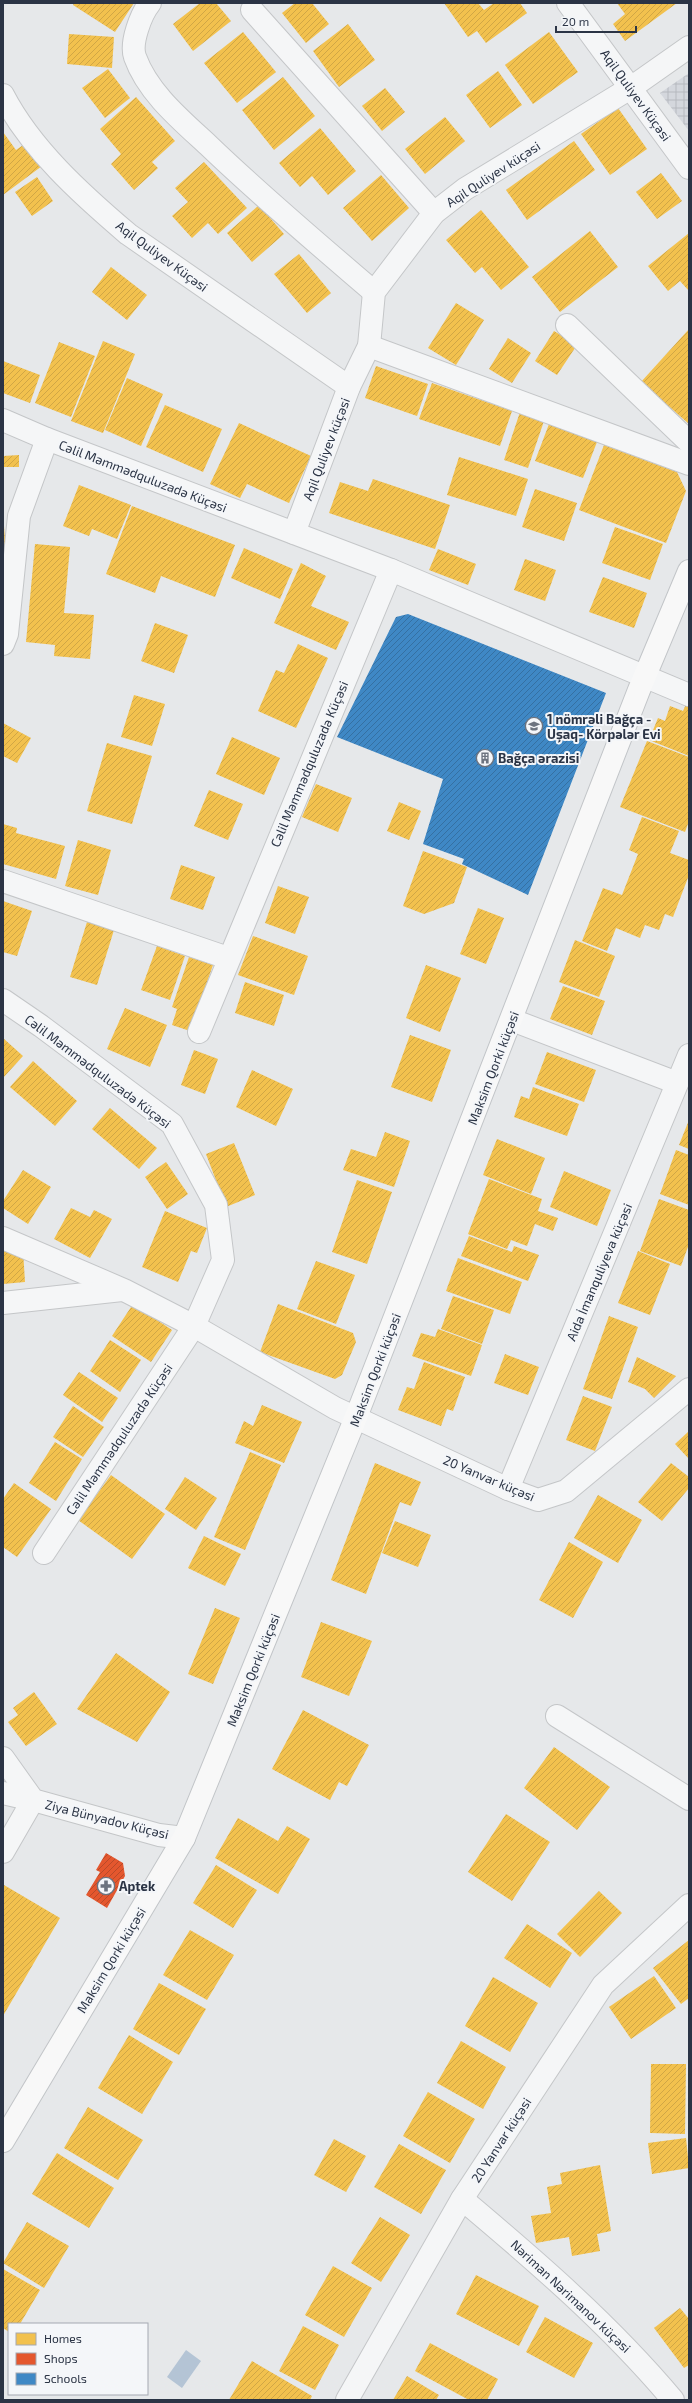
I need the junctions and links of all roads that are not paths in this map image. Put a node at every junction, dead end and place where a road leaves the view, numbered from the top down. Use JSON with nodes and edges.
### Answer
{"nodes":[{"id":1,"x":150,"y":3,"type":"edge"},
{"id":2,"x":568,"y":3,"type":"edge"},
{"id":3,"x":252,"y":10,"type":"dead end"},
{"id":4,"x":689,"y":47,"type":"edge"},
{"id":5,"x":632,"y":87,"type":"junction"},
{"id":6,"x":3,"y":94,"type":"edge"},
{"id":7,"x":689,"y":168,"type":"edge"},
{"id":8,"x":434,"y":213,"type":"junction"},
{"id":9,"x":374,"y":292,"type":"junction"},
{"id":10,"x":567,"y":325,"type":"dead end"},
{"id":11,"x":369,"y":346,"type":"junction"},
{"id":12,"x":350,"y":387,"type":"junction"},
{"id":13,"x":3,"y":420,"type":"edge"},
{"id":14,"x":47,"y":439,"type":"junction"},
{"id":15,"x":689,"y":442,"type":"edge"},
{"id":16,"x":689,"y":464,"type":"edge"},
{"id":17,"x":294,"y":533,"type":"junction"},
{"id":18,"x":391,"y":570,"type":"junction"},
{"id":19,"x":689,"y":571,"type":"edge"},
{"id":20,"x":3,"y":644,"type":"edge"},
{"id":21,"x":644,"y":677,"type":"junction"},
{"id":22,"x":689,"y":695,"type":"edge"},
{"id":23,"x":3,"y":881,"type":"edge"},
{"id":24,"x":228,"y":958,"type":"junction"},
{"id":25,"x":3,"y":1000,"type":"edge"},
{"id":26,"x":512,"y":1020,"type":"junction"},
{"id":27,"x":199,"y":1032,"type":"dead end"},
{"id":28,"x":689,"y":1055,"type":"edge"},
{"id":29,"x":677,"y":1083,"type":"junction"},
{"id":30,"x":3,"y":1238,"type":"edge"},
{"id":31,"x":124,"y":1290,"type":"junction"},
{"id":32,"x":3,"y":1303,"type":"edge"},
{"id":33,"x":194,"y":1326,"type":"junction"},
{"id":34,"x":689,"y":1389,"type":"edge"},
{"id":35,"x":356,"y":1417,"type":"junction"},
{"id":36,"x":508,"y":1489,"type":"junction"},
{"id":37,"x":44,"y":1553,"type":"dead end"},
{"id":38,"x":557,"y":1716,"type":"dead end"},
{"id":39,"x":4,"y":1755,"type":"edge"},
{"id":40,"x":3,"y":1793,"type":"edge"},
{"id":41,"x":689,"y":1799,"type":"edge"},
{"id":42,"x":33,"y":1800,"type":"junction"},
{"id":43,"x":184,"y":1838,"type":"junction"},
{"id":44,"x":3,"y":1852,"type":"edge"},
{"id":45,"x":689,"y":1905,"type":"edge"},
{"id":46,"x":3,"y":2140,"type":"edge"},
{"id":47,"x":462,"y":2199,"type":"junction"},
{"id":48,"x":347,"y":2400,"type":"edge"},
{"id":49,"x":673,"y":2400,"type":"edge"}],
"edges":[{"from":1,"to":9,"type":"street"},
{"from":2,"to":5,"type":"street","name":"Aqil Quliyev Küçəsi"},
{"from":3,"to":8,"type":"street"},
{"from":4,"to":5,"type":"street","name":"Aqil Quliyev küçəsi"},
{"from":5,"to":7,"type":"street","name":"Aqil Quliyev Küçəsi"},
{"from":5,"to":8,"type":"street","name":"Aqil Quliyev küçəsi"},
{"from":6,"to":12,"type":"street","name":"Aqil Quliyev Küçəsi"},
{"from":8,"to":9,"type":"street","name":"Aqil Quliyev küçəsi"},
{"from":9,"to":11,"type":"street","name":"Aqil Quliyev küçəsi"},
{"from":10,"to":15,"type":"street"},
{"from":11,"to":12,"type":"street","name":"Aqil Quliyev küçəsi"},
{"from":11,"to":16,"type":"street"},
{"from":12,"to":17,"type":"street","name":"Aqil Quliyev küçəsi"},
{"from":13,"to":14,"type":"street"},
{"from":14,"to":17,"type":"street","name":"Cəlil Məmmədquluzadə Küçəsi"},
{"from":14,"to":20,"type":"street","name":"Cəlil Məmmədquluzadə Küçəsi"},
{"from":17,"to":18,"type":"street","name":"Cəlil Məmmədquluzadə Küçəsi"},
{"from":18,"to":21,"type":"street","name":"Cəlil Məmmədquluzadə Küçəsi"},
{"from":18,"to":24,"type":"street","name":"Cəlil Məmmədquluzadə Küçəsi"},
{"from":19,"to":21,"type":"main road","name":"Maksim Qorki küçəsi"},
{"from":21,"to":22,"type":"street","name":"Cəlil Məmmədquluzadə Küçəsi"},
{"from":21,"to":26,"type":"main road","name":"Maksim Qorki küçəsi"},
{"from":23,"to":24,"type":"street"},
{"from":24,"to":27,"type":"street","name":"Cəlil Məmmədquluzadə Küçəsi"},
{"from":25,"to":33,"type":"street","name":"Cəlil Məmmədquluzadə Küçəsi"},
{"from":26,"to":29,"type":"street"},
{"from":26,"to":35,"type":"main road","name":"Maksim Qorki küçəsi"},
{"from":28,"to":29,"type":"street","name":"Aida İmanquliyeva küçəsi"},
{"from":29,"to":36,"type":"street","name":"Aida İmanquliyeva küçəsi"},
{"from":30,"to":31,"type":"street"},
{"from":31,"to":32,"type":"street"},
{"from":31,"to":33,"type":"street"},
{"from":33,"to":35,"type":"street"},
{"from":33,"to":37,"type":"street","name":"Cəlil Məmmədquluzadə Küçəsi"},
{"from":34,"to":36,"type":"street","name":"20 Yanvar küçəsi"},
{"from":35,"to":36,"type":"street","name":"20 Yanvar küçəsi"},
{"from":35,"to":43,"type":"main road","name":"Maksim Qorki küçəsi"},
{"from":38,"to":41,"type":"street"},
{"from":39,"to":42,"type":"street","name":"Ziya Bünyadov Küçəsi"},
{"from":40,"to":42,"type":"street","name":"Ziya Bünyadov Küçəsi"},
{"from":42,"to":43,"type":"street","name":"Ziya Bünyadov Küçəsi"},
{"from":42,"to":44,"type":"street"},
{"from":43,"to":46,"type":"main road","name":"Maksim Qorki küçəsi"},
{"from":45,"to":47,"type":"street","name":"20 Yanvar küçəsi"},
{"from":47,"to":48,"type":"street","name":"20 Yanvar küçəsi"},
{"from":47,"to":49,"type":"street","name":"Nəriman Nərimanov küçəsi"}]}
